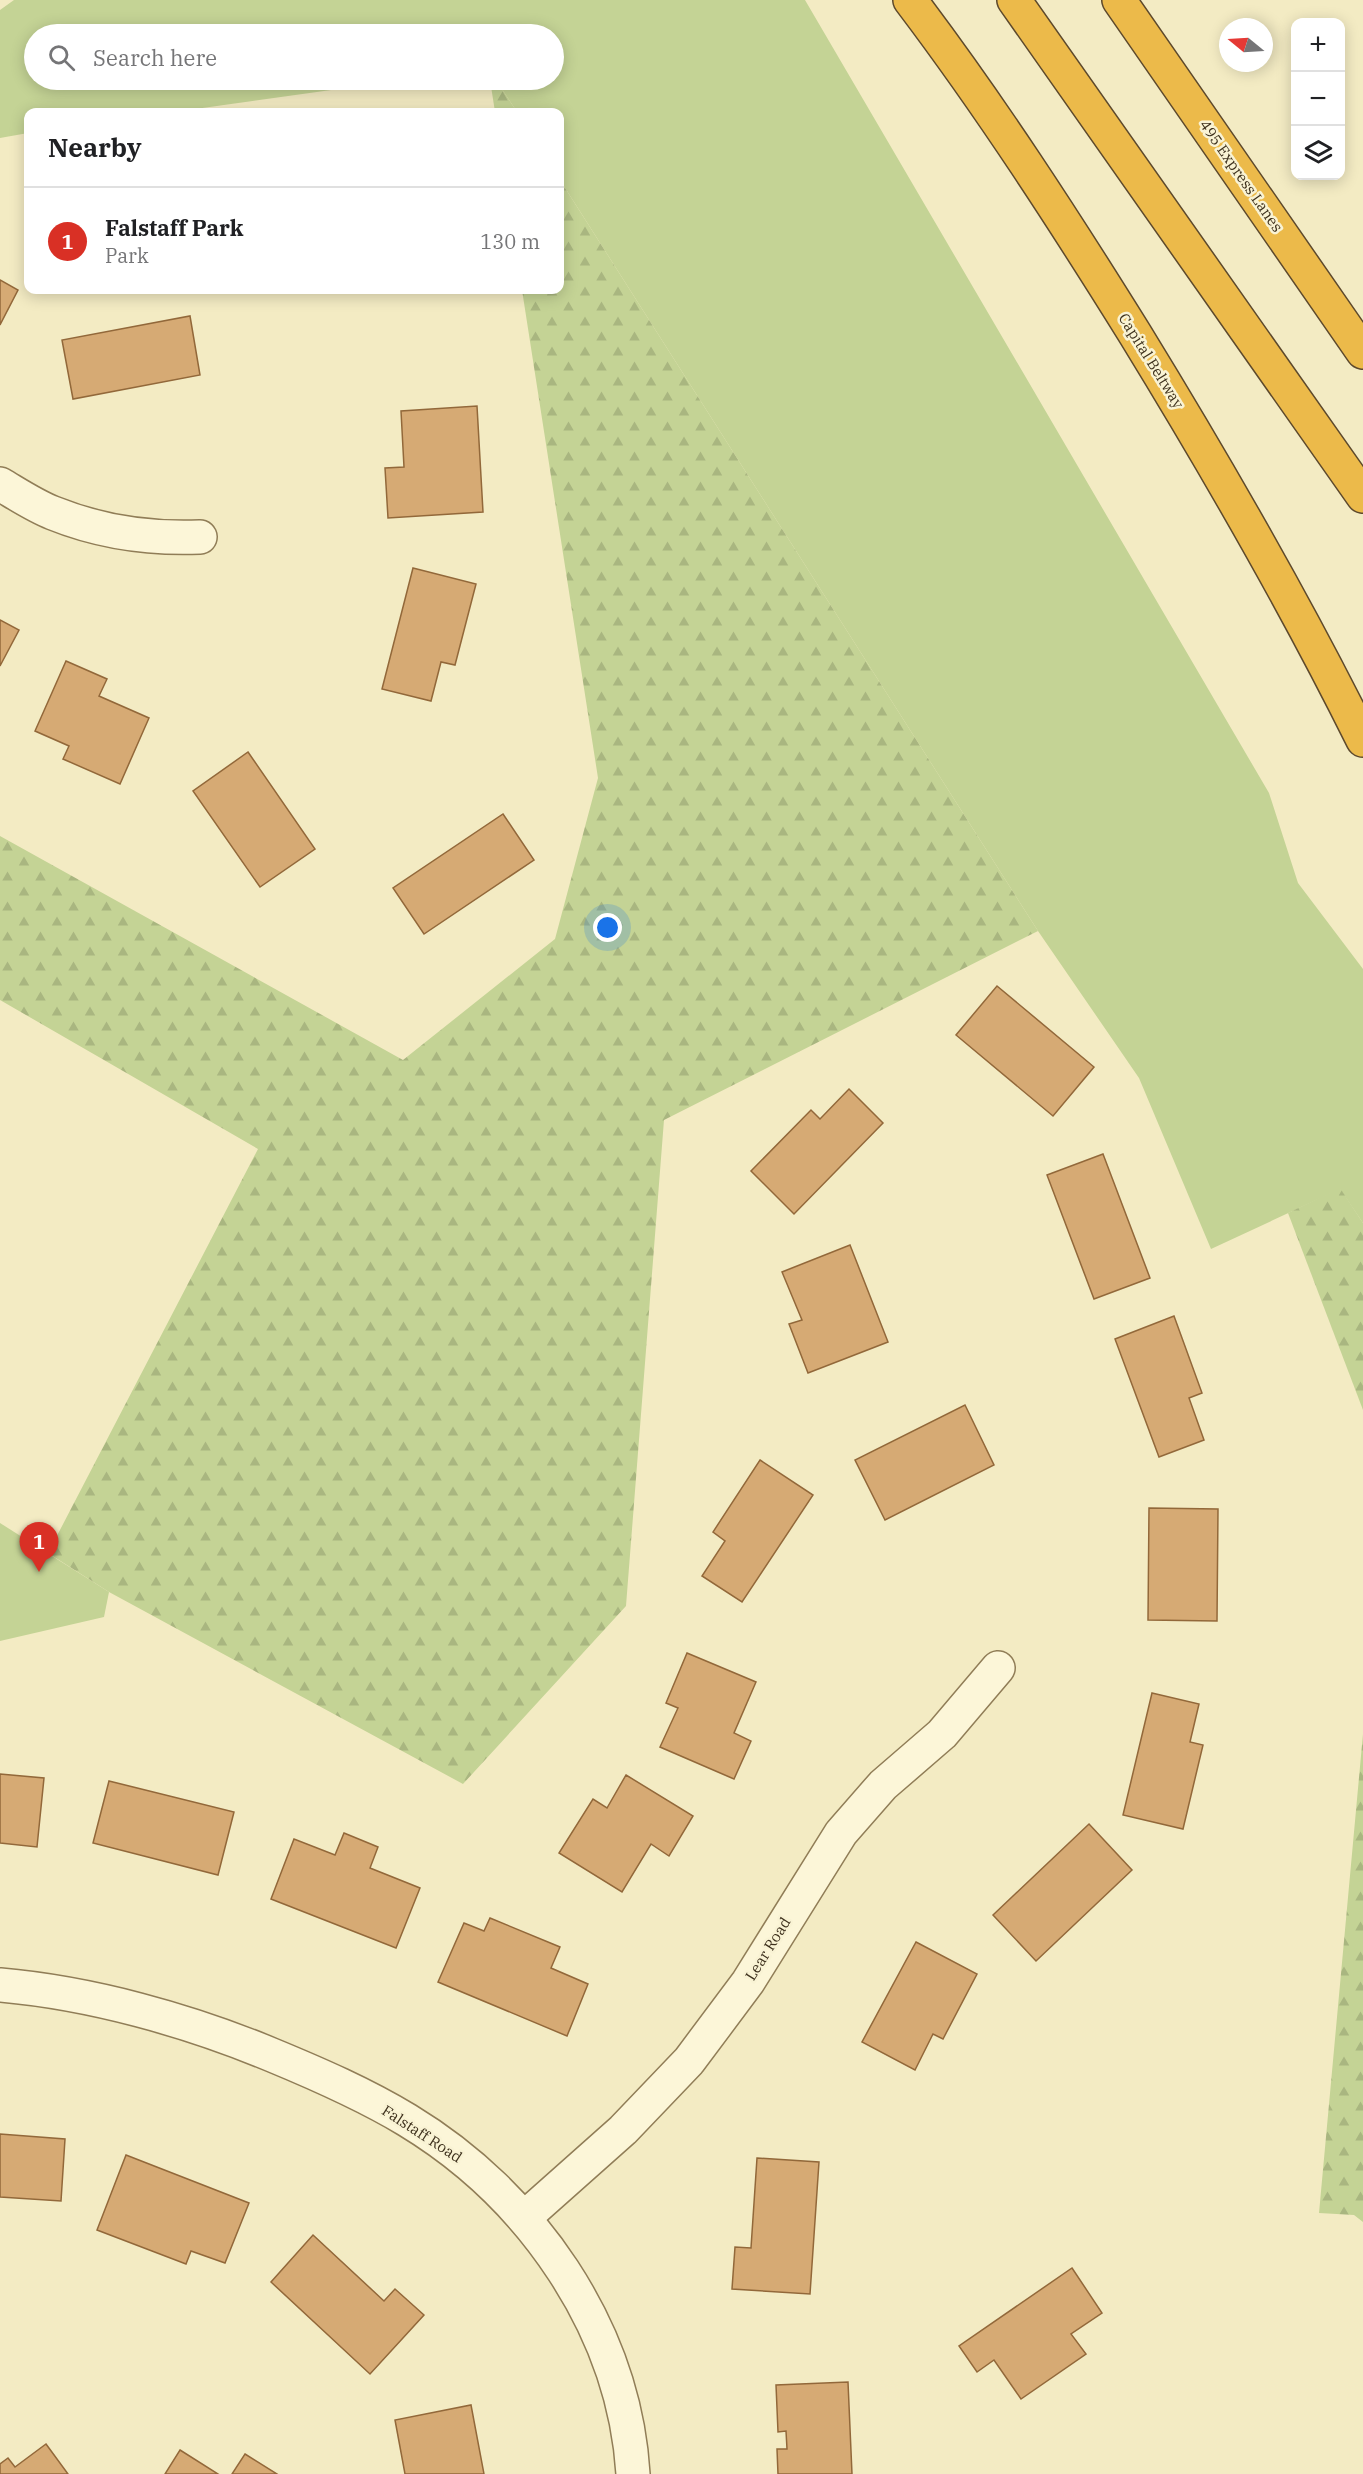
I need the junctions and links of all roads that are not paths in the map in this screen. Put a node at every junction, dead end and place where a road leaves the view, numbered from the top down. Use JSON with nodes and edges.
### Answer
{"nodes":[{"id":1,"x":910,"y":0,"type":"edge"},
{"id":2,"x":1014,"y":0,"type":"edge"},
{"id":3,"x":1119,"y":0,"type":"edge"},
{"id":4,"x":1363,"y":352,"type":"edge"},
{"id":5,"x":0,"y":484,"type":"edge"},
{"id":6,"x":1363,"y":496,"type":"edge"},
{"id":7,"x":200,"y":537,"type":"dead end"},
{"id":8,"x":1363,"y":740,"type":"edge"},
{"id":9,"x":998,"y":1668,"type":"dead end"},
{"id":10,"x":0,"y":1985,"type":"edge"},
{"id":11,"x":524,"y":2218,"type":"junction"},
{"id":12,"x":633,"y":2474,"type":"edge"}],
"edges":[{"from":1,"to":8,"type":"highway","name":"Capital Beltway"},
{"from":2,"to":6,"type":"highway"},
{"from":3,"to":4,"type":"highway","name":"495 Express Lanes"},
{"from":5,"to":7,"type":"street"},
{"from":9,"to":11,"type":"street","name":"Lear Road"},
{"from":10,"to":11,"type":"street","name":"Falstaff Road"},
{"from":11,"to":12,"type":"street","name":"Falstaff Road"}]}
